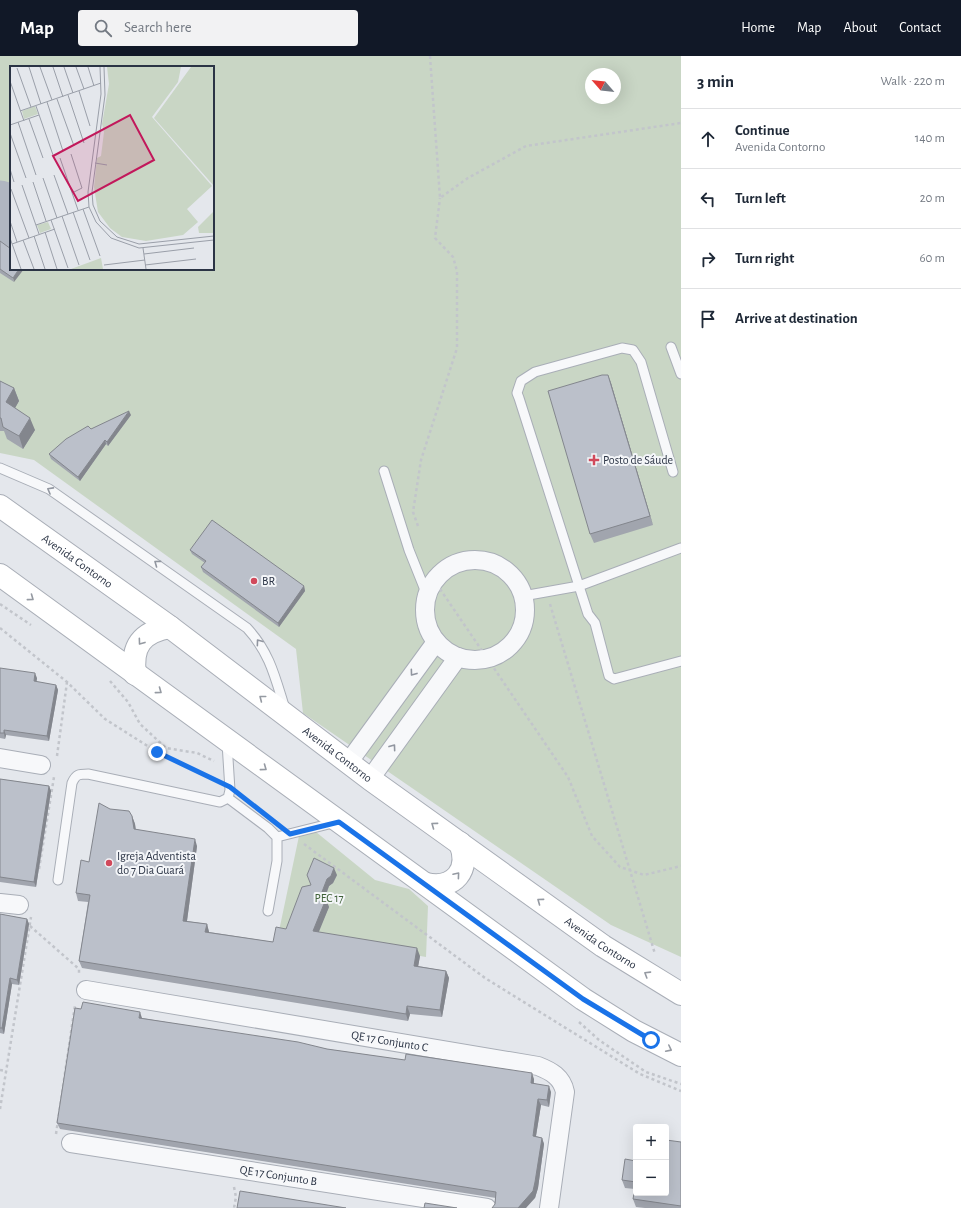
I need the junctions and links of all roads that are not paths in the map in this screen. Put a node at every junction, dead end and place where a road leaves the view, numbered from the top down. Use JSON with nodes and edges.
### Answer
{"nodes":[{"id":1,"x":672,"y":346,"type":"dead end"},
{"id":2,"x":681,"y":374,"type":"edge"},
{"id":3,"x":0,"y":468,"type":"edge"},
{"id":4,"x":384,"y":471,"type":"dead end"},
{"id":5,"x":673,"y":472,"type":"dead end"},
{"id":6,"x":0,"y":506,"type":"edge"},
{"id":7,"x":681,"y":548,"type":"edge"},
{"id":8,"x":0,"y":575,"type":"edge"},
{"id":9,"x":579,"y":586,"type":"junction"},
{"id":10,"x":430,"y":588,"type":"junction"},
{"id":11,"x":523,"y":596,"type":"junction"},
{"id":12,"x":170,"y":627,"type":"junction"},
{"id":13,"x":436,"y":642,"type":"junction"},
{"id":14,"x":458,"y":657,"type":"junction"},
{"id":15,"x":681,"y":661,"type":"edge"},
{"id":16,"x":136,"y":674,"type":"junction"},
{"id":17,"x":288,"y":717,"type":"junction"},
{"id":18,"x":227,"y":742,"type":"junction"},
{"id":19,"x":0,"y":758,"type":"edge"},
{"id":20,"x":348,"y":763,"type":"junction"},
{"id":21,"x":41,"y":765,"type":"dead end"},
{"id":22,"x":370,"y":779,"type":"junction"},
{"id":23,"x":228,"y":798,"type":"junction"},
{"id":24,"x":339,"y":822,"type":"junction"},
{"id":25,"x":276,"y":837,"type":"junction"},
{"id":26,"x":460,"y":843,"type":"junction"},
{"id":27,"x":58,"y":880,"type":"dead end"},
{"id":28,"x":426,"y":884,"type":"junction"},
{"id":29,"x":0,"y":903,"type":"edge"},
{"id":30,"x":19,"y":905,"type":"dead end"},
{"id":31,"x":268,"y":911,"type":"dead end"},
{"id":32,"x":80,"y":990,"type":"road end"},
{"id":33,"x":681,"y":994,"type":"edge"},
{"id":34,"x":681,"y":1056,"type":"edge"},
{"id":35,"x":63,"y":1141,"type":"road end"},
{"id":36,"x":487,"y":1208,"type":"edge"},
{"id":37,"x":549,"y":1208,"type":"edge"}],
"edges":[{"from":1,"to":2,"type":"lane"},
{"from":17,"to":3,"type":"lane","one_way":true},
{"from":4,"to":10,"type":"lane"},
{"from":5,"to":9,"type":"lane"},
{"from":6,"to":12,"type":"main road","name":"Avenida Contorno"},
{"from":7,"to":9,"type":"lane"},
{"from":8,"to":16,"type":"main road","one_way":true},
{"from":9,"to":11,"type":"lane"},
{"from":9,"to":15,"type":"lane"},
{"from":10,"to":11,"type":"street"},
{"from":10,"to":13,"type":"street"},
{"from":11,"to":14,"type":"street"},
{"from":12,"to":16,"type":"main road","one_way":true},
{"from":17,"to":12,"type":"main road","name":"Avenida Contorno","one_way":true},
{"from":13,"to":14,"type":"street"},
{"from":13,"to":20,"type":"street","one_way":true},
{"from":22,"to":14,"type":"street","one_way":true},
{"from":16,"to":18,"type":"main road","one_way":true},
{"from":17,"to":20,"type":"main road","name":"Avenida Contorno"},
{"from":18,"to":23,"type":"lane"},
{"from":18,"to":24,"type":"main road","one_way":true},
{"from":19,"to":21,"type":"street"},
{"from":20,"to":22,"type":"main road","name":"Avenida Contorno"},
{"from":26,"to":22,"type":"main road","name":"Avenida Contorno","one_way":true},
{"from":23,"to":25,"type":"lane"},
{"from":23,"to":27,"type":"lane"},
{"from":24,"to":25,"type":"lane"},
{"from":24,"to":28,"type":"main road"},
{"from":25,"to":31,"type":"lane"},
{"from":28,"to":26,"type":"main road","one_way":true},
{"from":33,"to":26,"type":"main road","name":"Avenida Contorno","one_way":true},
{"from":28,"to":34,"type":"main road","one_way":true},
{"from":29,"to":30,"type":"street"},
{"from":32,"to":37,"type":"street","name":"QE 17 Conjunto C"},
{"from":35,"to":36,"type":"street","name":"QE 17 Conjunto B"}]}
